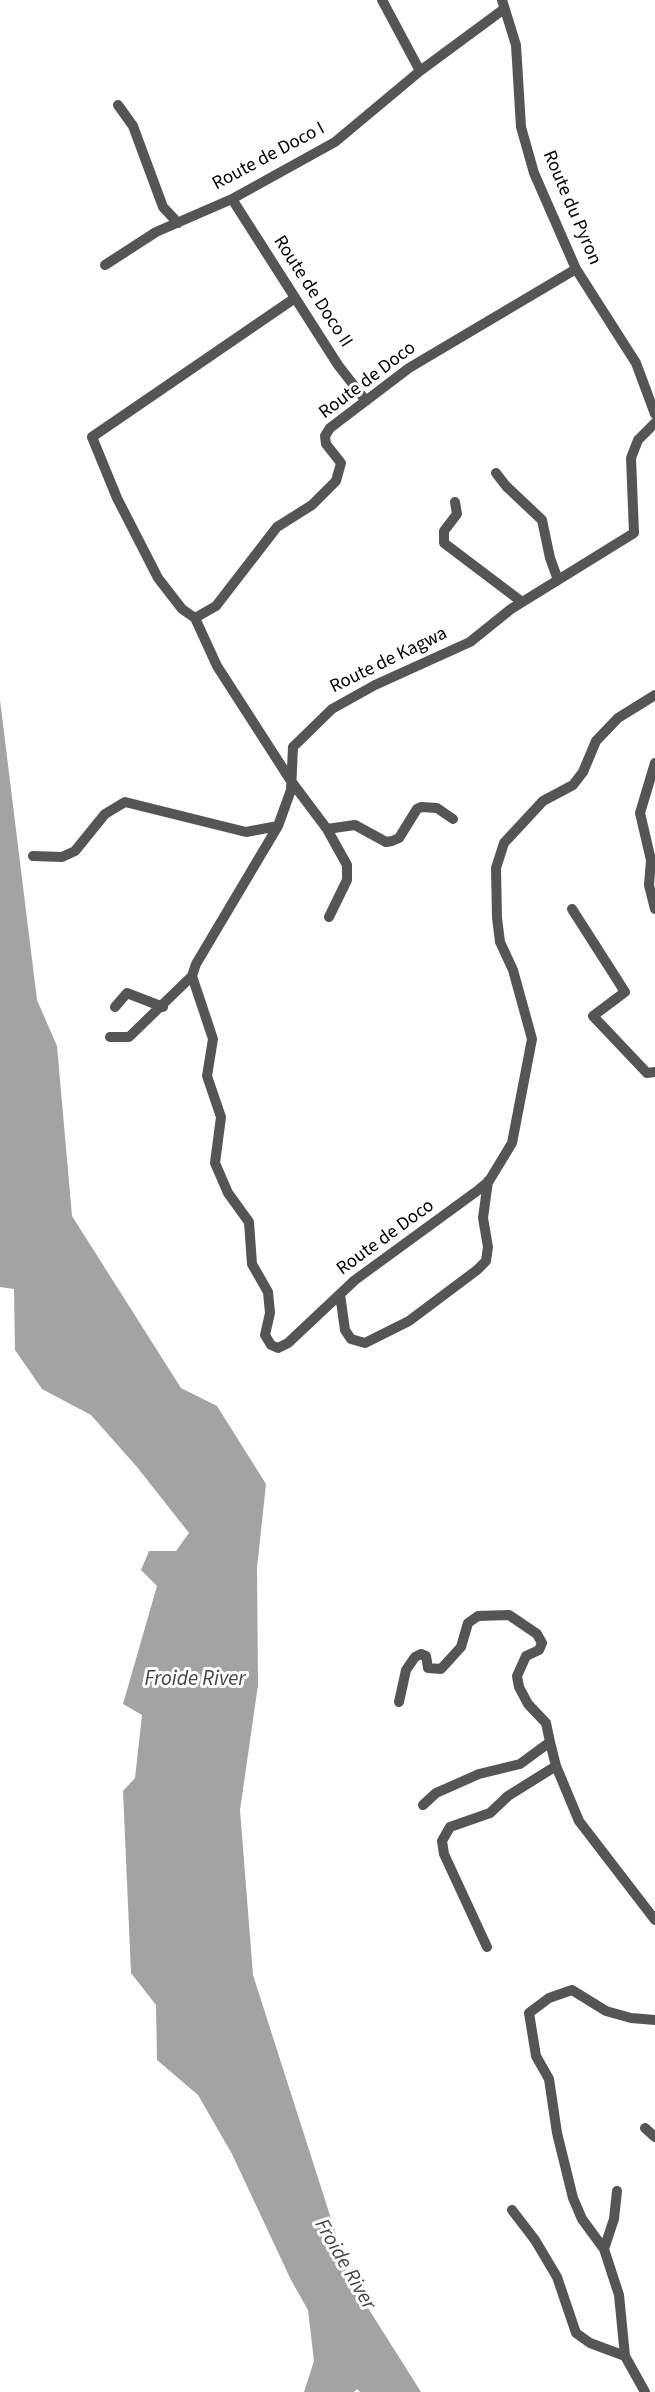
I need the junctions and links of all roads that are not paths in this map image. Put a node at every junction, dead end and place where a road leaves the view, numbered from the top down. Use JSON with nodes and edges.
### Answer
{"nodes":[{"id":1,"x":382,"y":0,"type":"edge"},
{"id":2,"x":503,"y":4,"type":"edge"},
{"id":3,"x":420,"y":71,"type":"junction"},
{"id":4,"x":118,"y":104,"type":"dead end"},
{"id":5,"x":232,"y":199,"type":"junction"},
{"id":6,"x":178,"y":223,"type":"junction"},
{"id":7,"x":105,"y":265,"type":"dead end"},
{"id":8,"x":576,"y":269,"type":"junction"},
{"id":9,"x":296,"y":298,"type":"junction"},
{"id":10,"x":366,"y":401,"type":"junction"},
{"id":11,"x":655,"y":414,"type":"edge"},
{"id":12,"x":655,"y":423,"type":"edge"},
{"id":13,"x":496,"y":472,"type":"dead end"},
{"id":14,"x":455,"y":502,"type":"dead end"},
{"id":15,"x":558,"y":580,"type":"junction"},
{"id":16,"x":522,"y":602,"type":"junction"},
{"id":17,"x":195,"y":618,"type":"junction"},
{"id":18,"x":655,"y":695,"type":"edge"},
{"id":19,"x":655,"y":763,"type":"edge"},
{"id":20,"x":291,"y":781,"type":"junction"},
{"id":21,"x":453,"y":819,"type":"dead end"},
{"id":22,"x":278,"y":826,"type":"junction"},
{"id":23,"x":327,"y":829,"type":"junction"},
{"id":24,"x":33,"y":856,"type":"dead end"},
{"id":25,"x":572,"y":909,"type":"dead end"},
{"id":26,"x":655,"y":909,"type":"edge"},
{"id":27,"x":329,"y":917,"type":"dead end"},
{"id":28,"x":192,"y":976,"type":"junction"},
{"id":29,"x":115,"y":1007,"type":"dead end"},
{"id":30,"x":163,"y":1007,"type":"junction"},
{"id":31,"x":110,"y":1037,"type":"dead end"},
{"id":32,"x":655,"y":1072,"type":"edge"},
{"id":33,"x":489,"y":1181,"type":"junction"},
{"id":34,"x":340,"y":1294,"type":"junction"},
{"id":35,"x":399,"y":1702,"type":"dead end"},
{"id":36,"x":550,"y":1742,"type":"junction"},
{"id":37,"x":556,"y":1766,"type":"junction"},
{"id":38,"x":423,"y":1805,"type":"dead end"},
{"id":39,"x":655,"y":1920,"type":"edge"},
{"id":40,"x":487,"y":1947,"type":"dead end"},
{"id":41,"x":655,"y":2020,"type":"edge"},
{"id":42,"x":645,"y":2128,"type":"dead end"},
{"id":43,"x":655,"y":2137,"type":"edge"},
{"id":44,"x":617,"y":2191,"type":"dead end"},
{"id":45,"x":512,"y":2210,"type":"dead end"},
{"id":46,"x":604,"y":2249,"type":"junction"},
{"id":47,"x":625,"y":2356,"type":"junction"},
{"id":48,"x":645,"y":2392,"type":"edge"}],
"edges":[{"from":1,"to":3,"type":"street"},
{"from":2,"to":3,"type":"street","name":"Route de Doco I"},
{"from":2,"to":8,"type":"street","name":"Route du Pyron"},
{"from":3,"to":5,"type":"street","name":"Route de Doco I"},
{"from":4,"to":6,"type":"street"},
{"from":5,"to":6,"type":"street","name":"Route de Doco I"},
{"from":5,"to":9,"type":"street","name":"Route de Doco II"},
{"from":6,"to":7,"type":"street","name":"Route de Doco I"},
{"from":8,"to":10,"type":"street","name":"Route de Doco"},
{"from":8,"to":11,"type":"street","name":"Route du Pyron"},
{"from":9,"to":10,"type":"street","name":"Route de Doco II"},
{"from":9,"to":17,"type":"street"},
{"from":10,"to":17,"type":"street","name":"Route de Doco"},
{"from":12,"to":15,"type":"street","name":"Route de Kagwa"},
{"from":13,"to":15,"type":"street"},
{"from":14,"to":16,"type":"street"},
{"from":15,"to":16,"type":"street","name":"Route de Kagwa"},
{"from":16,"to":20,"type":"street","name":"Route de Kagwa"},
{"from":17,"to":20,"type":"street"},
{"from":18,"to":33,"type":"street","name":"Route de Doco"},
{"from":19,"to":26,"type":"street"},
{"from":20,"to":22,"type":"street","name":"Route de Kagwa"},
{"from":20,"to":23,"type":"street"},
{"from":21,"to":23,"type":"street"},
{"from":22,"to":24,"type":"street"},
{"from":22,"to":28,"type":"street"},
{"from":23,"to":27,"type":"street"},
{"from":25,"to":32,"type":"street"},
{"from":28,"to":30,"type":"street"},
{"from":28,"to":34,"type":"street","name":"Route de Doco"},
{"from":29,"to":30,"type":"street"},
{"from":30,"to":31,"type":"street"},
{"from":33,"to":34,"type":"street","name":"Route de Doco"},
{"from":33,"to":34,"type":"street"},
{"from":35,"to":36,"type":"street"},
{"from":36,"to":37,"type":"street"},
{"from":36,"to":38,"type":"street"},
{"from":37,"to":39,"type":"street"},
{"from":37,"to":40,"type":"street"},
{"from":41,"to":46,"type":"street"},
{"from":42,"to":43,"type":"street"},
{"from":44,"to":46,"type":"street"},
{"from":45,"to":47,"type":"street"},
{"from":46,"to":47,"type":"street"},
{"from":47,"to":48,"type":"street"}]}
